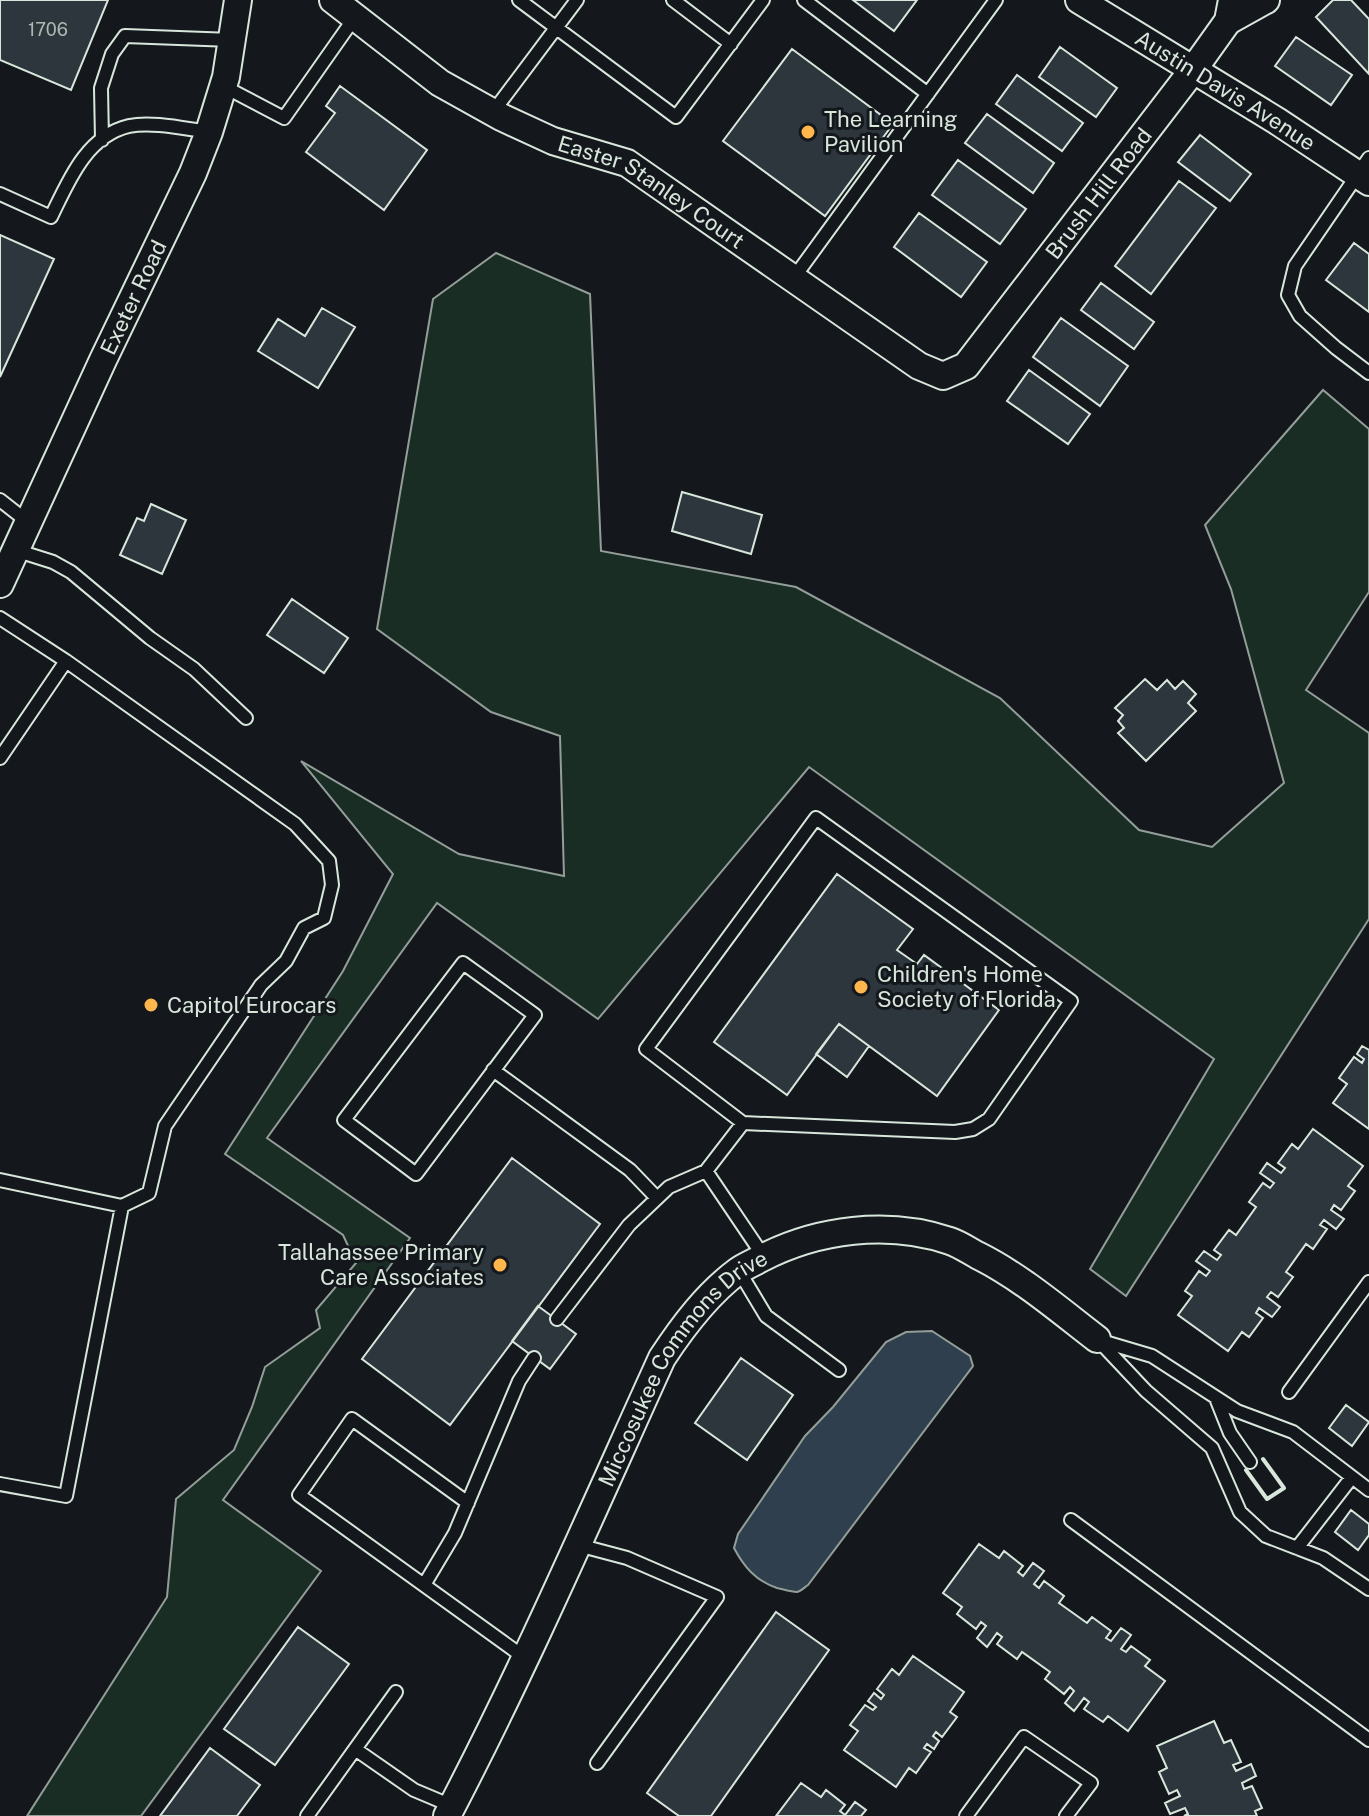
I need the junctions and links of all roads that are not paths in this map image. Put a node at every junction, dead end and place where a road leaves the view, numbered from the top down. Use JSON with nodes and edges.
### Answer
{"nodes":[{"id":1,"x":238,"y":0,"type":"edge"},
{"id":2,"x":333,"y":0,"type":"edge"},
{"id":3,"x":519,"y":0,"type":"edge"},
{"id":4,"x":577,"y":0,"type":"edge"},
{"id":5,"x":673,"y":0,"type":"edge"},
{"id":6,"x":763,"y":0,"type":"edge"},
{"id":7,"x":804,"y":0,"type":"edge"},
{"id":8,"x":996,"y":0,"type":"edge"},
{"id":9,"x":1079,"y":0,"type":"edge"},
{"id":10,"x":1266,"y":0,"type":"edge"},
{"id":11,"x":1230,"y":11,"type":"edge"},
{"id":12,"x":355,"y":17,"type":"junction"},
{"id":13,"x":556,"y":27,"type":"junction"},
{"id":14,"x":232,"y":40,"type":"junction"},
{"id":15,"x":731,"y":44,"type":"junction"},
{"id":16,"x":1193,"y":70,"type":"junction"},
{"id":17,"x":223,"y":86,"type":"junction"},
{"id":18,"x":928,"y":94,"type":"junction"},
{"id":19,"x":493,"y":112,"type":"junction"},
{"id":20,"x":209,"y":132,"type":"junction"},
{"id":21,"x":102,"y":140,"type":"junction"},
{"id":22,"x":1365,"y":171,"type":"edge"},
{"id":23,"x":0,"y":194,"type":"edge"},
{"id":24,"x":793,"y":279,"type":"junction"},
{"id":25,"x":966,"y":366,"type":"joint"},
{"id":26,"x":1369,"y":373,"type":"edge"},
{"id":27,"x":0,"y":500,"type":"edge"},
{"id":28,"x":28,"y":522,"type":"junction"},
{"id":29,"x":15,"y":550,"type":"junction"},
{"id":30,"x":0,"y":584,"type":"edge"},
{"id":31,"x":0,"y":618,"type":"edge"},
{"id":32,"x":66,"y":661,"type":"junction"},
{"id":33,"x":246,"y":718,"type":"dead end"},
{"id":34,"x":0,"y":758,"type":"edge"},
{"id":35,"x":493,"y":1070,"type":"junction"},
{"id":36,"x":743,"y":1123,"type":"junction"},
{"id":37,"x":706,"y":1171,"type":"junction"},
{"id":38,"x":0,"y":1180,"type":"edge"},
{"id":39,"x":657,"y":1198,"type":"junction"},
{"id":40,"x":122,"y":1206,"type":"junction"},
{"id":41,"x":764,"y":1257,"type":"junction"},
{"id":42,"x":739,"y":1271,"type":"junction"},
{"id":43,"x":1369,"y":1282,"type":"edge"},
{"id":44,"x":557,"y":1319,"type":"dead end"},
{"id":45,"x":1097,"y":1339,"type":"junction"},
{"id":46,"x":534,"y":1358,"type":"dead end"},
{"id":47,"x":839,"y":1370,"type":"dead end"},
{"id":48,"x":1289,"y":1392,"type":"dead end"},
{"id":49,"x":1216,"y":1398,"type":"junction"},
{"id":50,"x":1250,"y":1462,"type":"dead end"},
{"id":51,"x":1352,"y":1477,"type":"junction"},
{"id":52,"x":0,"y":1484,"type":"edge"},
{"id":53,"x":1369,"y":1490,"type":"edge"},
{"id":54,"x":468,"y":1503,"type":"junction"},
{"id":55,"x":1071,"y":1520,"type":"dead end"},
{"id":56,"x":578,"y":1545,"type":"junction"},
{"id":57,"x":1297,"y":1548,"type":"junction"},
{"id":58,"x":424,"y":1585,"type":"junction"},
{"id":59,"x":1369,"y":1589,"type":"edge"},
{"id":60,"x":525,"y":1658,"type":"junction"},
{"id":61,"x":396,"y":1692,"type":"dead end"},
{"id":62,"x":1369,"y":1740,"type":"edge"},
{"id":63,"x":355,"y":1749,"type":"junction"},
{"id":64,"x":597,"y":1763,"type":"dead end"},
{"id":65,"x":449,"y":1811,"type":"edge"},
{"id":66,"x":307,"y":1816,"type":"edge"},
{"id":67,"x":966,"y":1816,"type":"edge"},
{"id":68,"x":1066,"y":1816,"type":"edge"}],
"edges":[{"from":1,"to":14,"type":"street","name":"Exeter Road"},
{"from":2,"to":12,"type":"street","name":"Easter Stanley Court"},
{"from":3,"to":13,"type":"lane"},
{"from":4,"to":13,"type":"lane"},
{"from":5,"to":15,"type":"lane"},
{"from":6,"to":15,"type":"lane"},
{"from":7,"to":18,"type":"lane"},
{"from":8,"to":18,"type":"lane"},
{"from":9,"to":16,"type":"street","name":"Austin Davis Avenue"},
{"from":10,"to":11,"type":"street","name":"Brush Hill Road"},
{"from":11,"to":16,"type":"street","name":"Brush Hill Road"},
{"from":12,"to":17,"type":"lane"},
{"from":12,"to":19,"type":"street","name":"Easter Stanley Court"},
{"from":13,"to":15,"type":"lane"},
{"from":13,"to":19,"type":"lane"},
{"from":14,"to":17,"type":"street","name":"Exeter Road"},
{"from":14,"to":21,"type":"lane"},
{"from":16,"to":22,"type":"street","name":"Austin Davis Avenue"},
{"from":16,"to":25,"type":"street","name":"Brush Hill Road"},
{"from":17,"to":20,"type":"street","name":"Exeter Road"},
{"from":18,"to":24,"type":"lane"},
{"from":19,"to":24,"type":"street","name":"Easter Stanley Court"},
{"from":20,"to":21,"type":"lane"},
{"from":20,"to":28,"type":"street","name":"Exeter Road"},
{"from":21,"to":23,"type":"lane"},
{"from":22,"to":26,"type":"lane"},
{"from":24,"to":25,"type":"street","name":"Easter Stanley Court"},
{"from":27,"to":28,"type":"lane"},
{"from":28,"to":29,"type":"street","name":"Exeter Road"},
{"from":29,"to":30,"type":"street","name":"Exeter Road"},
{"from":29,"to":33,"type":"lane"},
{"from":31,"to":32,"type":"lane"},
{"from":32,"to":34,"type":"lane"},
{"from":32,"to":40,"type":"lane"},
{"from":35,"to":35,"type":"lane"},
{"from":35,"to":39,"type":"lane"},
{"from":36,"to":36,"type":"lane"},
{"from":36,"to":37,"type":"lane"},
{"from":37,"to":39,"type":"lane"},
{"from":37,"to":41,"type":"lane"},
{"from":38,"to":40,"type":"lane"},
{"from":39,"to":44,"type":"lane"},
{"from":40,"to":52,"type":"lane"},
{"from":41,"to":42,"type":"street","name":"Miccosukee Commons Drive"},
{"from":41,"to":45,"type":"street","name":"Miccosukee Commons Drive"},
{"from":42,"to":47,"type":"lane"},
{"from":42,"to":56,"type":"street","name":"Miccosukee Commons Drive"},
{"from":43,"to":48,"type":"lane"},
{"from":45,"to":49,"type":"lane"},
{"from":45,"to":57,"type":"lane"},
{"from":46,"to":54,"type":"lane"},
{"from":49,"to":50,"type":"lane"},
{"from":49,"to":51,"type":"lane"},
{"from":51,"to":53,"type":"lane"},
{"from":51,"to":57,"type":"lane"},
{"from":54,"to":58,"type":"lane"},
{"from":54,"to":58,"type":"lane"},
{"from":55,"to":62,"type":"lane"},
{"from":56,"to":60,"type":"street","name":"Miccosukee Commons Drive"},
{"from":56,"to":64,"type":"lane"},
{"from":57,"to":59,"type":"lane"},
{"from":58,"to":60,"type":"lane"},
{"from":60,"to":65,"type":"street","name":"Miccosukee Commons Drive"},
{"from":61,"to":63,"type":"lane"},
{"from":63,"to":65,"type":"lane"},
{"from":63,"to":66,"type":"lane"},
{"from":67,"to":68,"type":"lane"}]}
